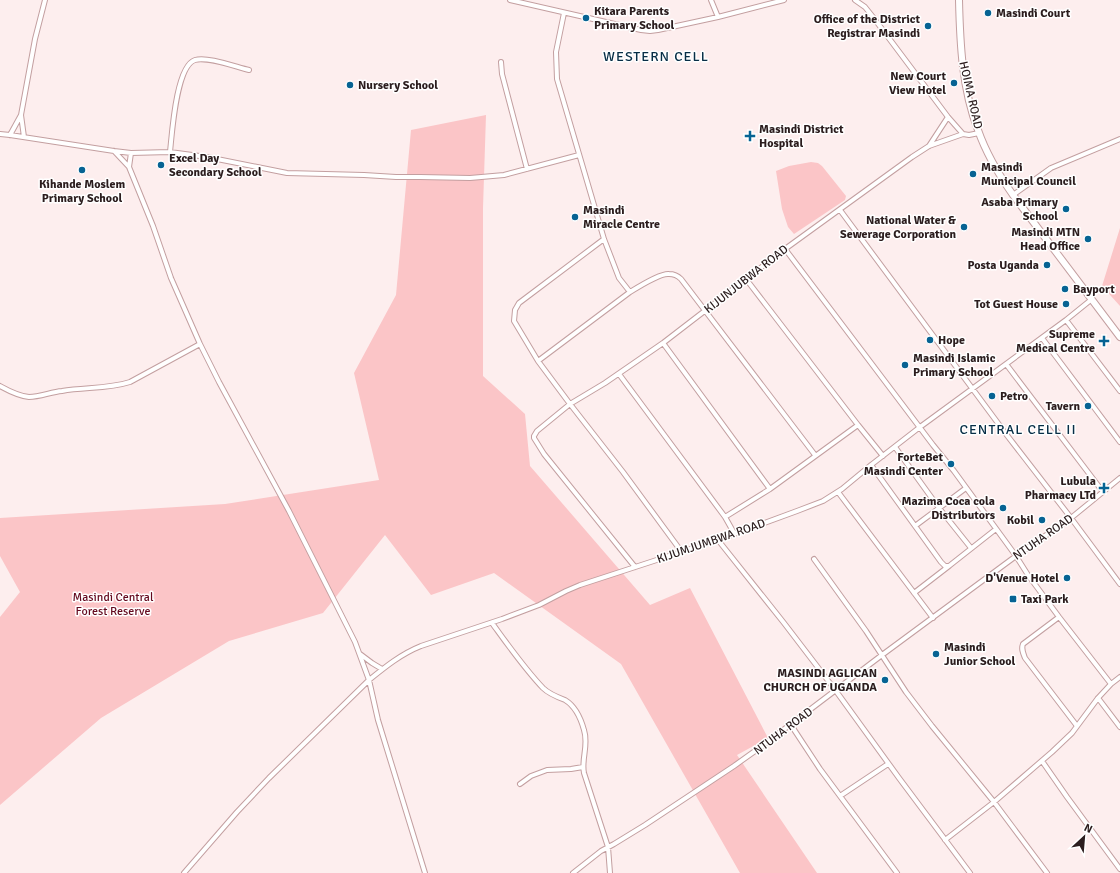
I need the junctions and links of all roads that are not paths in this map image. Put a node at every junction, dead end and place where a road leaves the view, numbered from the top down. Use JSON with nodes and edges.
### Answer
{"nodes":[{"id":1,"x":45,"y":0,"type":"edge"},
{"id":2,"x":510,"y":0,"type":"edge"},
{"id":3,"x":711,"y":0,"type":"edge"},
{"id":4,"x":784,"y":0,"type":"edge"},
{"id":5,"x":855,"y":0,"type":"edge"},
{"id":6,"x":959,"y":0,"type":"edge"},
{"id":7,"x":564,"y":13,"type":"junction"},
{"id":8,"x":718,"y":17,"type":"junction"},
{"id":9,"x":501,"y":62,"type":"dead end"},
{"id":10,"x":249,"y":70,"type":"dead end"},
{"id":11,"x":21,"y":115,"type":"junction"},
{"id":12,"x":948,"y":117,"type":"junction"},
{"id":13,"x":979,"y":133,"type":"junction"},
{"id":14,"x":0,"y":134,"type":"edge"},
{"id":15,"x":963,"y":134,"type":"junction"},
{"id":16,"x":10,"y":135,"type":"junction"},
{"id":17,"x":24,"y":137,"type":"junction"},
{"id":18,"x":1120,"y":139,"type":"edge"},
{"id":19,"x":929,"y":146,"type":"junction"},
{"id":20,"x":114,"y":152,"type":"junction"},
{"id":21,"x":170,"y":152,"type":"junction"},
{"id":22,"x":131,"y":153,"type":"junction"},
{"id":23,"x":579,"y":155,"type":"junction"},
{"id":24,"x":129,"y":167,"type":"junction"},
{"id":25,"x":527,"y":169,"type":"junction"},
{"id":26,"x":1012,"y":195,"type":"junction"},
{"id":27,"x":840,"y":210,"type":"junction"},
{"id":28,"x":604,"y":239,"type":"junction"},
{"id":29,"x":785,"y":249,"type":"junction"},
{"id":30,"x":746,"y":279,"type":"junction"},
{"id":31,"x":630,"y":292,"type":"junction"},
{"id":32,"x":1092,"y":299,"type":"junction"},
{"id":33,"x":706,"y":311,"type":"junction"},
{"id":34,"x":1066,"y":320,"type":"junction"},
{"id":35,"x":1120,"y":337,"type":"edge"},
{"id":36,"x":1042,"y":338,"type":"junction"},
{"id":37,"x":662,"y":343,"type":"junction"},
{"id":38,"x":200,"y":344,"type":"junction"},
{"id":39,"x":538,"y":361,"type":"junction"},
{"id":40,"x":1006,"y":364,"type":"junction"},
{"id":41,"x":619,"y":374,"type":"junction"},
{"id":42,"x":0,"y":386,"type":"edge"},
{"id":43,"x":973,"y":389,"type":"junction"},
{"id":44,"x":1120,"y":391,"type":"edge"},
{"id":45,"x":570,"y":404,"type":"junction"},
{"id":46,"x":858,"y":425,"type":"junction"},
{"id":47,"x":920,"y":427,"type":"junction"},
{"id":48,"x":1120,"y":442,"type":"edge"},
{"id":49,"x":895,"y":447,"type":"junction"},
{"id":50,"x":815,"y":455,"type":"junction"},
{"id":51,"x":883,"y":456,"type":"junction"},
{"id":52,"x":871,"y":465,"type":"junction"},
{"id":53,"x":1120,"y":478,"type":"edge"},
{"id":54,"x":966,"y":488,"type":"junction"},
{"id":55,"x":770,"y":489,"type":"junction"},
{"id":56,"x":838,"y":492,"type":"junction"},
{"id":57,"x":1103,"y":492,"type":"junction"},
{"id":58,"x":939,"y":508,"type":"junction"},
{"id":59,"x":725,"y":517,"type":"junction"},
{"id":60,"x":1071,"y":518,"type":"junction"},
{"id":61,"x":915,"y":526,"type":"junction"},
{"id":62,"x":996,"y":528,"type":"junction"},
{"id":63,"x":734,"y":533,"type":"junction"},
{"id":64,"x":718,"y":540,"type":"junction"},
{"id":65,"x":971,"y":548,"type":"junction"},
{"id":66,"x":681,"y":551,"type":"junction"},
{"id":67,"x":1016,"y":556,"type":"junction"},
{"id":68,"x":814,"y":559,"type":"dead end"},
{"id":69,"x":635,"y":566,"type":"junction"},
{"id":70,"x":949,"y":566,"type":"junction"},
{"id":71,"x":1120,"y":584,"type":"edge"},
{"id":72,"x":914,"y":592,"type":"junction"},
{"id":73,"x":1059,"y":617,"type":"junction"},
{"id":74,"x":933,"y":618,"type":"junction"},
{"id":75,"x":492,"y":623,"type":"junction"},
{"id":76,"x":360,"y":654,"type":"junction"},
{"id":77,"x":882,"y":655,"type":"junction"},
{"id":78,"x":382,"y":669,"type":"junction"},
{"id":79,"x":1120,"y":677,"type":"edge"},
{"id":80,"x":369,"y":680,"type":"junction"},
{"id":81,"x":1111,"y":684,"type":"junction"},
{"id":82,"x":836,"y":691,"type":"junction"},
{"id":83,"x":1098,"y":698,"type":"junction"},
{"id":84,"x":791,"y":725,"type":"junction"},
{"id":85,"x":1077,"y":726,"type":"junction"},
{"id":86,"x":1120,"y":727,"type":"edge"},
{"id":87,"x":1042,"y":761,"type":"junction"},
{"id":88,"x":888,"y":764,"type":"junction"},
{"id":89,"x":583,"y":767,"type":"junction"},
{"id":90,"x":520,"y":784,"type":"dead end"},
{"id":91,"x":840,"y":796,"type":"junction"},
{"id":92,"x":994,"y":802,"type":"junction"},
{"id":93,"x":945,"y":840,"type":"junction"},
{"id":94,"x":608,"y":847,"type":"junction"},
{"id":95,"x":1120,"y":869,"type":"edge"},
{"id":96,"x":184,"y":873,"type":"edge"},
{"id":97,"x":425,"y":873,"type":"edge"},
{"id":98,"x":573,"y":873,"type":"edge"},
{"id":99,"x":610,"y":873,"type":"edge"},
{"id":100,"x":897,"y":873,"type":"edge"},
{"id":101,"x":970,"y":873,"type":"edge"},
{"id":102,"x":1047,"y":873,"type":"edge"}],
"edges":[{"from":1,"to":11,"type":"street"},
{"from":2,"to":7,"type":"street"},
{"from":3,"to":8,"type":"street"},
{"from":4,"to":8,"type":"street"},
{"from":5,"to":12,"type":"street"},
{"from":6,"to":13,"type":"main road","name":"HOIMA ROAD"},
{"from":7,"to":8,"type":"street"},
{"from":7,"to":23,"type":"street"},
{"from":9,"to":25,"type":"street"},
{"from":10,"to":21,"type":"street"},
{"from":11,"to":16,"type":"street"},
{"from":11,"to":17,"type":"street"},
{"from":12,"to":15,"type":"street"},
{"from":12,"to":19,"type":"street"},
{"from":13,"to":15,"type":"street","name":"KIJUNJUBWA ROAD"},
{"from":13,"to":26,"type":"main road","name":"HOIMA ROAD"},
{"from":14,"to":16,"type":"street"},
{"from":15,"to":19,"type":"street","name":"KIJUNJUBWA ROAD"},
{"from":16,"to":17,"type":"street"},
{"from":17,"to":20,"type":"street"},
{"from":18,"to":26,"type":"street"},
{"from":19,"to":27,"type":"street","name":"KIJUNJUBWA ROAD"},
{"from":20,"to":22,"type":"street"},
{"from":20,"to":24,"type":"street"},
{"from":21,"to":22,"type":"street"},
{"from":21,"to":25,"type":"street"},
{"from":22,"to":24,"type":"street"},
{"from":23,"to":25,"type":"street"},
{"from":23,"to":28,"type":"street"},
{"from":24,"to":38,"type":"street"},
{"from":26,"to":32,"type":"main road","name":"HOIMA ROAD"},
{"from":27,"to":29,"type":"street","name":"KIJUNJUBWA ROAD"},
{"from":27,"to":43,"type":"street"},
{"from":28,"to":31,"type":"street"},
{"from":28,"to":39,"type":"street"},
{"from":29,"to":30,"type":"street","name":"KIJUNJUBWA ROAD"},
{"from":29,"to":47,"type":"street"},
{"from":30,"to":33,"type":"street","name":"KIJUNJUBWA ROAD"},
{"from":30,"to":46,"type":"street"},
{"from":31,"to":33,"type":"street"},
{"from":31,"to":39,"type":"street"},
{"from":32,"to":34,"type":"street","name":"KIJUMJUMBWA ROAD"},
{"from":32,"to":35,"type":"main road","name":"HOIMA ROAD"},
{"from":33,"to":37,"type":"street","name":"KIJUNJUBWA ROAD"},
{"from":33,"to":50,"type":"street"},
{"from":34,"to":36,"type":"street","name":"KIJUMJUMBWA ROAD"},
{"from":34,"to":44,"type":"street"},
{"from":36,"to":40,"type":"street","name":"KIJUMJUMBWA ROAD"},
{"from":36,"to":48,"type":"street"},
{"from":37,"to":41,"type":"street","name":"KIJUNJUBWA ROAD"},
{"from":37,"to":55,"type":"street"},
{"from":38,"to":42,"type":"street"},
{"from":38,"to":76,"type":"street"},
{"from":39,"to":45,"type":"street"},
{"from":40,"to":43,"type":"street","name":"KIJUMJUMBWA ROAD"},
{"from":40,"to":57,"type":"street"},
{"from":41,"to":45,"type":"street","name":"KIJUNJUBWA ROAD"},
{"from":41,"to":59,"type":"street"},
{"from":43,"to":47,"type":"street","name":"KIJUMJUMBWA ROAD"},
{"from":43,"to":60,"type":"street"},
{"from":45,"to":66,"type":"street"},
{"from":45,"to":69,"type":"street","name":"KIJUNJUBWA ROAD"},
{"from":46,"to":50,"type":"street"},
{"from":46,"to":51,"type":"street"},
{"from":47,"to":49,"type":"street","name":"KIJUMJUMBWA ROAD"},
{"from":47,"to":54,"type":"street"},
{"from":49,"to":51,"type":"street","name":"KIJUMJUMBWA ROAD"},
{"from":49,"to":58,"type":"street"},
{"from":50,"to":55,"type":"street"},
{"from":51,"to":52,"type":"street","name":"KIJUMJUMBWA ROAD"},
{"from":52,"to":56,"type":"street","name":"KIJUMJUMBWA ROAD"},
{"from":52,"to":61,"type":"street"},
{"from":53,"to":57,"type":"street","name":"NTUHA ROAD"},
{"from":54,"to":58,"type":"street"},
{"from":54,"to":62,"type":"street"},
{"from":55,"to":59,"type":"street"},
{"from":56,"to":63,"type":"street","name":"KIJUMJUMBWA ROAD"},
{"from":56,"to":72,"type":"street"},
{"from":57,"to":60,"type":"street","name":"NTUHA ROAD"},
{"from":58,"to":61,"type":"street"},
{"from":58,"to":65,"type":"street"},
{"from":59,"to":63,"type":"street"},
{"from":60,"to":67,"type":"street","name":"NTUHA ROAD"},
{"from":60,"to":71,"type":"street"},
{"from":61,"to":70,"type":"street"},
{"from":62,"to":65,"type":"street"},
{"from":62,"to":67,"type":"street"},
{"from":63,"to":64,"type":"street","name":"KIJUMJUMBWA ROAD"},
{"from":64,"to":66,"type":"street","name":"KIJUMJUMBWA ROAD"},
{"from":64,"to":82,"type":"street"},
{"from":65,"to":70,"type":"street"},
{"from":66,"to":69,"type":"street","name":"KIJUMJUMBWA ROAD"},
{"from":67,"to":73,"type":"street"},
{"from":67,"to":74,"type":"street","name":"NTUHA ROAD"},
{"from":68,"to":77,"type":"street"},
{"from":69,"to":75,"type":"street","name":"KIJUMJUMBWA ROAD"},
{"from":70,"to":72,"type":"street"},
{"from":72,"to":74,"type":"street"},
{"from":73,"to":81,"type":"street"},
{"from":73,"to":85,"type":"street"},
{"from":74,"to":77,"type":"street","name":"NTUHA ROAD"},
{"from":75,"to":78,"type":"street","name":"KIJUMJUMBWA ROAD"},
{"from":75,"to":89,"type":"street"},
{"from":76,"to":78,"type":"street"},
{"from":76,"to":80,"type":"street"},
{"from":77,"to":82,"type":"street","name":"NTUHA ROAD"},
{"from":77,"to":92,"type":"street"},
{"from":78,"to":80,"type":"street","name":"KIJUMJUMBWA ROAD"},
{"from":79,"to":81,"type":"street"},
{"from":80,"to":96,"type":"street","name":"KIJUMJUMBWA ROAD"},
{"from":80,"to":97,"type":"street"},
{"from":81,"to":83,"type":"street"},
{"from":82,"to":84,"type":"street","name":"NTUHA ROAD"},
{"from":82,"to":88,"type":"street"},
{"from":83,"to":85,"type":"street"},
{"from":83,"to":86,"type":"street"},
{"from":84,"to":91,"type":"street"},
{"from":84,"to":94,"type":"street","name":"NTUHA ROAD"},
{"from":85,"to":87,"type":"street"},
{"from":87,"to":92,"type":"street"},
{"from":87,"to":95,"type":"street"},
{"from":88,"to":91,"type":"street"},
{"from":88,"to":93,"type":"street"},
{"from":89,"to":90,"type":"street"},
{"from":89,"to":94,"type":"street"},
{"from":91,"to":100,"type":"street"},
{"from":92,"to":93,"type":"street"},
{"from":92,"to":102,"type":"street"},
{"from":93,"to":101,"type":"street"},
{"from":94,"to":98,"type":"street","name":"NTUHA ROAD"},
{"from":94,"to":99,"type":"street"}]}
